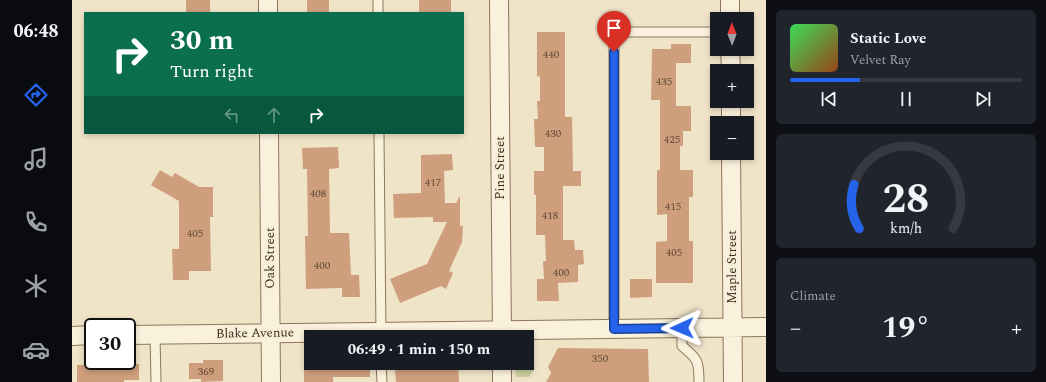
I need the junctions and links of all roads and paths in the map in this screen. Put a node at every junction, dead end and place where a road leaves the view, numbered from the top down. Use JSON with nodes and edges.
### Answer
{"nodes":[{"id":1,"x":268,"y":0,"type":"edge"},
{"id":2,"x":378,"y":0,"type":"edge"},
{"id":3,"x":499,"y":0,"type":"edge"},
{"id":4,"x":730,"y":0,"type":"edge"},
{"id":5,"x":268,"y":12,"type":"edge"},
{"id":6,"x":378,"y":12,"type":"edge"},
{"id":7,"x":730,"y":12,"type":"edge"},
{"id":8,"x":710,"y":32,"type":"edge"},
{"id":9,"x":269,"y":134,"type":"edge"},
{"id":10,"x":379,"y":134,"type":"edge"},
{"id":11,"x":731,"y":160,"type":"edge"},
{"id":12,"x":733,"y":327,"type":"junction"},
{"id":13,"x":766,"y":327,"type":"edge"},
{"id":14,"x":682,"y":328,"type":"junction"},
{"id":15,"x":614,"y":329,"type":"junction"},
{"id":16,"x":381,"y":330,"type":"edge"},
{"id":17,"x":502,"y":330,"type":"edge"},
{"id":18,"x":271,"y":333,"type":"junction"},
{"id":19,"x":304,"y":333,"type":"edge"},
{"id":20,"x":534,"y":333,"type":"edge"},
{"id":21,"x":84,"y":335,"type":"edge"},
{"id":22,"x":136,"y":335,"type":"edge"},
{"id":23,"x":155,"y":335,"type":"junction"},
{"id":24,"x":72,"y":336,"type":"edge"},
{"id":25,"x":381,"y":370,"type":"edge"},
{"id":26,"x":502,"y":370,"type":"edge"},
{"id":27,"x":156,"y":382,"type":"edge"},
{"id":28,"x":271,"y":382,"type":"edge"},
{"id":29,"x":382,"y":382,"type":"edge"},
{"id":30,"x":502,"y":382,"type":"edge"},
{"id":31,"x":699,"y":382,"type":"edge"},
{"id":32,"x":733,"y":382,"type":"edge"}],
"edges":[{"from":1,"to":5,"type":"street"},
{"from":2,"to":6,"type":"lane"},
{"from":3,"to":17,"type":"street","name":"Pine Street"},
{"from":4,"to":7,"type":"street"},
{"from":8,"to":15,"type":"lane"},
{"from":9,"to":18,"type":"street","name":"Oak Street"},
{"from":10,"to":16,"type":"lane"},
{"from":11,"to":12,"type":"street","name":"Maple Street"},
{"from":12,"to":13,"type":"street","name":"Blake Avenue"},
{"from":12,"to":14,"type":"street","name":"Blake Avenue"},
{"from":12,"to":32,"type":"street","name":"Maple Street"},
{"from":14,"to":15,"type":"street","name":"Blake Avenue"},
{"from":14,"to":31,"type":"lane"},
{"from":15,"to":20,"type":"street","name":"Blake Avenue"},
{"from":18,"to":19,"type":"street","name":"Blake Avenue"},
{"from":18,"to":23,"type":"street","name":"Blake Avenue"},
{"from":18,"to":28,"type":"street","name":"Oak Street"},
{"from":21,"to":24,"type":"street"},
{"from":22,"to":23,"type":"street","name":"Blake Avenue"},
{"from":23,"to":27,"type":"lane"},
{"from":25,"to":29,"type":"lane"},
{"from":26,"to":30,"type":"street"}]}
